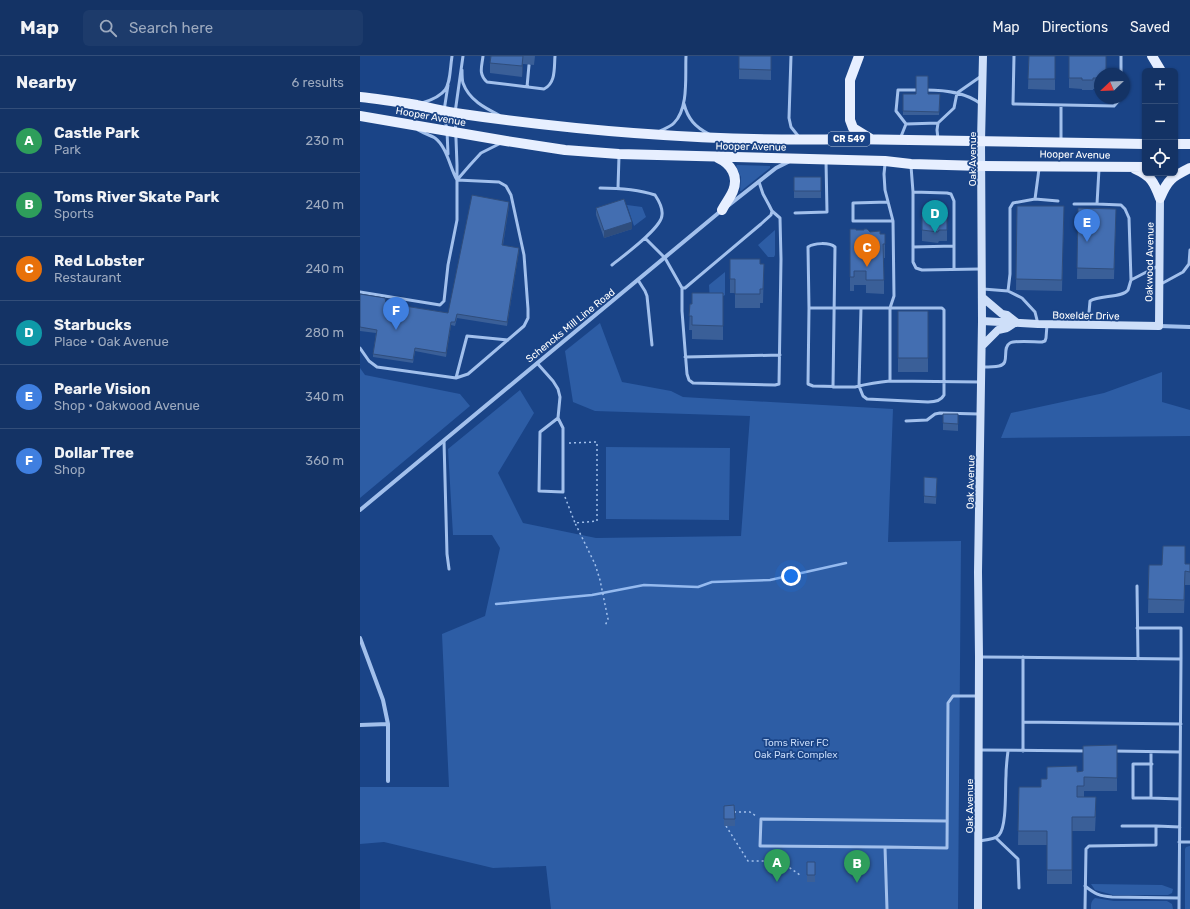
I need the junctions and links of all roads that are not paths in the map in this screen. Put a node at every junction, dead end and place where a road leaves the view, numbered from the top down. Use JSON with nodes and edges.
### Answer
{"nodes":[{"id":1,"x":452,"y":56,"type":"edge"},
{"id":2,"x":463,"y":56,"type":"edge"},
{"id":3,"x":483,"y":56,"type":"edge"},
{"id":4,"x":555,"y":56,"type":"edge"},
{"id":5,"x":686,"y":56,"type":"edge"},
{"id":6,"x":791,"y":56,"type":"edge"},
{"id":7,"x":859,"y":56,"type":"edge"},
{"id":8,"x":983,"y":56,"type":"edge"},
{"id":9,"x":1014,"y":56,"type":"edge"},
{"id":10,"x":1121,"y":56,"type":"edge"},
{"id":11,"x":1152,"y":56,"type":"edge"},
{"id":12,"x":529,"y":64,"type":"dead end"},
{"id":13,"x":461,"y":66,"type":"junction"},
{"id":14,"x":1121,"y":68,"type":"edge"},
{"id":15,"x":1159,"y":68,"type":"edge"},
{"id":16,"x":982,"y":76,"type":"junction"},
{"id":17,"x":448,"y":85,"type":"junction"},
{"id":18,"x":526,"y":87,"type":"junction"},
{"id":19,"x":957,"y":93,"type":"junction"},
{"id":20,"x":360,"y":97,"type":"edge"},
{"id":21,"x":684,"y":102,"type":"junction"},
{"id":22,"x":1116,"y":104,"type":"edge"},
{"id":23,"x":416,"y":105,"type":"junction"},
{"id":24,"x":982,"y":105,"type":"junction"},
{"id":25,"x":1061,"y":105,"type":"junction"},
{"id":26,"x":444,"y":111,"type":"junction"},
{"id":27,"x":456,"y":113,"type":"junction"},
{"id":28,"x":360,"y":116,"type":"edge"},
{"id":29,"x":510,"y":120,"type":"junction"},
{"id":30,"x":938,"y":123,"type":"junction"},
{"id":31,"x":405,"y":124,"type":"junction"},
{"id":32,"x":906,"y":124,"type":"junction"},
{"id":33,"x":451,"y":132,"type":"junction"},
{"id":34,"x":652,"y":135,"type":"junction"},
{"id":35,"x":716,"y":138,"type":"junction"},
{"id":36,"x":1142,"y":139,"type":"edge"},
{"id":37,"x":801,"y":140,"type":"junction"},
{"id":38,"x":872,"y":140,"type":"junction"},
{"id":39,"x":899,"y":140,"type":"junction"},
{"id":40,"x":506,"y":141,"type":"junction"},
{"id":41,"x":938,"y":141,"type":"junction"},
{"id":42,"x":981,"y":141,"type":"junction"},
{"id":43,"x":1061,"y":142,"type":"junction"},
{"id":44,"x":1126,"y":143,"type":"junction"},
{"id":45,"x":1142,"y":144,"type":"edge"},
{"id":46,"x":1178,"y":144,"type":"edge"},
{"id":47,"x":1190,"y":144,"type":"edge"},
{"id":48,"x":619,"y":154,"type":"junction"},
{"id":49,"x":448,"y":156,"type":"junction"},
{"id":50,"x":716,"y":157,"type":"junction"},
{"id":51,"x":794,"y":158,"type":"junction"},
{"id":52,"x":826,"y":159,"type":"junction"},
{"id":53,"x":885,"y":161,"type":"junction"},
{"id":54,"x":911,"y":164,"type":"junction"},
{"id":55,"x":982,"y":166,"type":"junction"},
{"id":56,"x":1039,"y":166,"type":"junction"},
{"id":57,"x":1099,"y":167,"type":"junction"},
{"id":58,"x":1131,"y":167,"type":"junction"},
{"id":59,"x":1142,"y":167,"type":"edge"},
{"id":60,"x":1178,"y":168,"type":"edge"},
{"id":61,"x":1190,"y":168,"type":"edge"},
{"id":62,"x":457,"y":180,"type":"junction"},
{"id":63,"x":759,"y":182,"type":"junction"},
{"id":64,"x":600,"y":188,"type":"dead end"},
{"id":65,"x":618,"y":188,"type":"junction"},
{"id":66,"x":913,"y":192,"type":"junction"},
{"id":67,"x":1160,"y":198,"type":"junction"},
{"id":68,"x":1035,"y":200,"type":"junction"},
{"id":69,"x":1058,"y":201,"type":"dead end"},
{"id":70,"x":888,"y":202,"type":"junction"},
{"id":71,"x":1074,"y":204,"type":"dead end"},
{"id":72,"x":1097,"y":204,"type":"junction"},
{"id":73,"x":722,"y":210,"type":"junction"},
{"id":74,"x":772,"y":211,"type":"junction"},
{"id":75,"x":795,"y":213,"type":"dead end"},
{"id":76,"x":893,"y":221,"type":"junction"},
{"id":77,"x":645,"y":238,"type":"junction"},
{"id":78,"x":954,"y":246,"type":"junction"},
{"id":79,"x":913,"y":247,"type":"junction"},
{"id":80,"x":1190,"y":250,"type":"edge"},
{"id":81,"x":664,"y":258,"type":"junction"},
{"id":82,"x":612,"y":265,"type":"dead end"},
{"id":83,"x":1159,"y":265,"type":"junction"},
{"id":84,"x":954,"y":269,"type":"junction"},
{"id":85,"x":982,"y":270,"type":"junction"},
{"id":86,"x":638,"y":280,"type":"junction"},
{"id":87,"x":1131,"y":280,"type":"junction"},
{"id":88,"x":1159,"y":285,"type":"junction"},
{"id":89,"x":682,"y":288,"type":"junction"},
{"id":90,"x":1008,"y":291,"type":"junction"},
{"id":91,"x":360,"y":292,"type":"edge"},
{"id":92,"x":982,"y":293,"type":"junction"},
{"id":93,"x":809,"y":308,"type":"junction"},
{"id":94,"x":835,"y":308,"type":"junction"},
{"id":95,"x":861,"y":308,"type":"junction"},
{"id":96,"x":890,"y":308,"type":"junction"},
{"id":97,"x":982,"y":321,"type":"junction"},
{"id":98,"x":1016,"y":322,"type":"junction"},
{"id":99,"x":1042,"y":324,"type":"junction"},
{"id":100,"x":1088,"y":324,"type":"junction"},
{"id":101,"x":1159,"y":326,"type":"junction"},
{"id":102,"x":1190,"y":327,"type":"edge"},
{"id":103,"x":508,"y":340,"type":"junction"},
{"id":104,"x":652,"y":345,"type":"dead end"},
{"id":105,"x":982,"y":346,"type":"junction"},
{"id":106,"x":360,"y":348,"type":"edge"},
{"id":107,"x":780,"y":355,"type":"junction"},
{"id":108,"x":685,"y":357,"type":"junction"},
{"id":109,"x":537,"y":363,"type":"junction"},
{"id":110,"x":981,"y":367,"type":"junction"},
{"id":111,"x":456,"y":378,"type":"junction"},
{"id":112,"x":890,"y":381,"type":"junction"},
{"id":113,"x":945,"y":382,"type":"junction"},
{"id":114,"x":981,"y":382,"type":"junction"},
{"id":115,"x":833,"y":386,"type":"junction"},
{"id":116,"x":859,"y":386,"type":"junction"},
{"id":117,"x":981,"y":414,"type":"junction"},
{"id":118,"x":558,"y":418,"type":"junction"},
{"id":119,"x":906,"y":421,"type":"dead end"},
{"id":120,"x":444,"y":440,"type":"junction"},
{"id":121,"x":360,"y":510,"type":"edge"},
{"id":122,"x":449,"y":568,"type":"dead end"},
{"id":123,"x":1137,"y":586,"type":"dead end"},
{"id":124,"x":1137,"y":628,"type":"junction"},
{"id":125,"x":360,"y":638,"type":"edge"},
{"id":126,"x":979,"y":657,"type":"junction"},
{"id":127,"x":1023,"y":657,"type":"junction"},
{"id":128,"x":1138,"y":658,"type":"junction"},
{"id":129,"x":1181,"y":659,"type":"junction"},
{"id":130,"x":979,"y":696,"type":"junction"},
{"id":131,"x":1023,"y":722,"type":"junction"},
{"id":132,"x":388,"y":724,"type":"junction"},
{"id":133,"x":1181,"y":724,"type":"junction"},
{"id":134,"x":360,"y":725,"type":"edge"},
{"id":135,"x":979,"y":750,"type":"junction"},
{"id":136,"x":1008,"y":751,"type":"junction"},
{"id":137,"x":1023,"y":751,"type":"junction"},
{"id":138,"x":1091,"y":751,"type":"edge"},
{"id":139,"x":1113,"y":751,"type":"edge"},
{"id":140,"x":1151,"y":752,"type":"junction"},
{"id":141,"x":1180,"y":752,"type":"junction"},
{"id":142,"x":1152,"y":764,"type":"junction"},
{"id":143,"x":388,"y":781,"type":"dead end"},
{"id":144,"x":1151,"y":798,"type":"junction"},
{"id":145,"x":1180,"y":799,"type":"junction"},
{"id":146,"x":947,"y":821,"type":"junction"},
{"id":147,"x":1122,"y":826,"type":"dead end"},
{"id":148,"x":1156,"y":826,"type":"junction"},
{"id":149,"x":1180,"y":827,"type":"junction"},
{"id":150,"x":996,"y":838,"type":"junction"},
{"id":151,"x":978,"y":841,"type":"junction"},
{"id":152,"x":1179,"y":842,"type":"junction"},
{"id":153,"x":1190,"y":842,"type":"edge"},
{"id":154,"x":885,"y":847,"type":"junction"},
{"id":155,"x":1086,"y":886,"type":"junction"},
{"id":156,"x":1019,"y":888,"type":"dead end"},
{"id":157,"x":1179,"y":898,"type":"junction"},
{"id":158,"x":887,"y":909,"type":"edge"},
{"id":159,"x":978,"y":909,"type":"edge"},
{"id":160,"x":1086,"y":909,"type":"edge"},
{"id":161,"x":1179,"y":909,"type":"edge"}],
"edges":[{"from":1,"to":17,"type":"lane"},
{"from":2,"to":13,"type":"lane"},
{"from":3,"to":18,"type":"lane"},
{"from":4,"to":18,"type":"lane"},
{"from":5,"to":21,"type":"lane"},
{"from":6,"to":37,"type":"lane"},
{"from":7,"to":38,"type":"main road"},
{"from":8,"to":16,"type":"street","name":"Oak Avenue"},
{"from":9,"to":25,"type":"lane"},
{"from":10,"to":14,"type":"lane"},
{"from":11,"to":15,"type":"main road"},
{"from":12,"to":18,"type":"lane"},
{"from":13,"to":27,"type":"lane"},
{"from":13,"to":29,"type":"lane"},
{"from":16,"to":19,"type":"lane"},
{"from":16,"to":24,"type":"street","name":"Oak Avenue"},
{"from":17,"to":23,"type":"lane"},
{"from":17,"to":26,"type":"lane"},
{"from":19,"to":24,"type":"lane"},
{"from":19,"to":30,"type":"lane"},
{"from":19,"to":32,"type":"lane"},
{"from":20,"to":23,"type":"main road","name":"Hooper Avenue","number":"CR 549"},
{"from":21,"to":34,"type":"lane"},
{"from":21,"to":35,"type":"lane"},
{"from":22,"to":25,"type":"lane"},
{"from":23,"to":26,"type":"main road","name":"Hooper Avenue","number":"CR 549"},
{"from":24,"to":42,"type":"street","name":"Oak Avenue"},
{"from":25,"to":43,"type":"lane"},
{"from":26,"to":27,"type":"main road","name":"Hooper Avenue","number":"CR 549"},
{"from":26,"to":33,"type":"lane"},
{"from":27,"to":29,"type":"main road","name":"Hooper Avenue","number":"CR 549"},
{"from":27,"to":33,"type":"lane"},
{"from":28,"to":31,"type":"main road","name":"Hooper Avenue","number":"CR 549"},
{"from":29,"to":34,"type":"main road","name":"Hooper Avenue","number":"CR 549"},
{"from":30,"to":32,"type":"lane"},
{"from":30,"to":41,"type":"lane"},
{"from":31,"to":33,"type":"main road","name":"Hooper Avenue","number":"CR 549"},
{"from":31,"to":49,"type":"lane"},
{"from":32,"to":39,"type":"lane"},
{"from":33,"to":40,"type":"main road","name":"Hooper Avenue","number":"CR 549"},
{"from":33,"to":49,"type":"lane"},
{"from":33,"to":62,"type":"lane"},
{"from":34,"to":35,"type":"main road","name":"Hooper Avenue","number":"CR 549"},
{"from":35,"to":37,"type":"main road","name":"Hooper Avenue","number":"CR 549"},
{"from":36,"to":44,"type":"main road"},
{"from":37,"to":38,"type":"main road","name":"Hooper Avenue","number":"CR 549"},
{"from":38,"to":39,"type":"main road","name":"Hooper Avenue","number":"CR 549"},
{"from":39,"to":41,"type":"main road","name":"Hooper Avenue","number":"CR 549"},
{"from":40,"to":48,"type":"main road","name":"Hooper Avenue","number":"CR 549"},
{"from":40,"to":62,"type":"lane"},
{"from":41,"to":42,"type":"main road","name":"Hooper Avenue","number":"CR 549"},
{"from":42,"to":43,"type":"main road","name":"Hooper Avenue","number":"CR 549"},
{"from":42,"to":55,"type":"street","name":"Oak Avenue"},
{"from":43,"to":44,"type":"main road","name":"Hooper Avenue","number":"CR 549"},
{"from":44,"to":45,"type":"main road","name":"Hooper Avenue","number":"CR 549"},
{"from":46,"to":47,"type":"main road"},
{"from":48,"to":50,"type":"main road","name":"Hooper Avenue","number":"CR 549"},
{"from":48,"to":65,"type":"lane"},
{"from":49,"to":62,"type":"lane"},
{"from":50,"to":51,"type":"main road","name":"Hooper Avenue","number":"CR 549"},
{"from":50,"to":73,"type":"main road"},
{"from":51,"to":52,"type":"main road","name":"Hooper Avenue","number":"CR 549"},
{"from":51,"to":63,"type":"street","name":"Schencks Mill Line Road"},
{"from":52,"to":53,"type":"main road","name":"Hooper Avenue","number":"CR 549"},
{"from":52,"to":75,"type":"lane"},
{"from":53,"to":54,"type":"main road","name":"Hooper Avenue","number":"CR 549"},
{"from":53,"to":70,"type":"lane"},
{"from":54,"to":55,"type":"main road","name":"Hooper Avenue","number":"CR 549"},
{"from":54,"to":66,"type":"lane"},
{"from":55,"to":56,"type":"main road","name":"Hooper Avenue","number":"CR 549"},
{"from":55,"to":85,"type":"street","name":"Oak Avenue"},
{"from":56,"to":57,"type":"main road","name":"Hooper Avenue","number":"CR 549"},
{"from":56,"to":68,"type":"lane"},
{"from":57,"to":58,"type":"main road","name":"Hooper Avenue","number":"CR 549"},
{"from":57,"to":72,"type":"lane"},
{"from":58,"to":59,"type":"main road","name":"Hooper Avenue","number":"CR 549"},
{"from":58,"to":67,"type":"main road"},
{"from":60,"to":61,"type":"main road"},
{"from":61,"to":67,"type":"main road"},
{"from":62,"to":91,"type":"lane"},
{"from":62,"to":103,"type":"lane"},
{"from":63,"to":73,"type":"street","name":"Schencks Mill Line Road"},
{"from":63,"to":74,"type":"lane"},
{"from":64,"to":65,"type":"lane"},
{"from":65,"to":77,"type":"lane"},
{"from":66,"to":78,"type":"lane"},
{"from":66,"to":79,"type":"lane"},
{"from":67,"to":83,"type":"street","name":"Oakwood Avenue"},
{"from":68,"to":69,"type":"lane"},
{"from":68,"to":90,"type":"lane"},
{"from":70,"to":76,"type":"lane"},
{"from":70,"to":76,"type":"lane"},
{"from":71,"to":72,"type":"lane"},
{"from":72,"to":87,"type":"lane"},
{"from":73,"to":81,"type":"street","name":"Schencks Mill Line Road"},
{"from":74,"to":89,"type":"lane"},
{"from":74,"to":107,"type":"lane"},
{"from":76,"to":96,"type":"lane"},
{"from":77,"to":81,"type":"lane"},
{"from":77,"to":82,"type":"lane"},
{"from":78,"to":79,"type":"lane"},
{"from":78,"to":84,"type":"lane"},
{"from":79,"to":84,"type":"lane"},
{"from":80,"to":88,"type":"lane"},
{"from":81,"to":86,"type":"street","name":"Schencks Mill Line Road"},
{"from":81,"to":89,"type":"lane"},
{"from":83,"to":87,"type":"lane"},
{"from":83,"to":88,"type":"street","name":"Oakwood Avenue"},
{"from":84,"to":85,"type":"lane"},
{"from":85,"to":92,"type":"street","name":"Oak Avenue"},
{"from":86,"to":104,"type":"lane"},
{"from":86,"to":109,"type":"street","name":"Schencks Mill Line Road"},
{"from":87,"to":100,"type":"lane"},
{"from":88,"to":101,"type":"street","name":"Oakwood Avenue"},
{"from":89,"to":108,"type":"lane"},
{"from":90,"to":92,"type":"lane"},
{"from":90,"to":99,"type":"lane"},
{"from":92,"to":97,"type":"street","name":"Oak Avenue"},
{"from":92,"to":98,"type":"street"},
{"from":93,"to":94,"type":"lane"},
{"from":93,"to":94,"type":"lane"},
{"from":93,"to":115,"type":"lane"},
{"from":94,"to":95,"type":"lane"},
{"from":94,"to":115,"type":"lane"},
{"from":95,"to":96,"type":"lane"},
{"from":95,"to":116,"type":"lane"},
{"from":96,"to":112,"type":"lane"},
{"from":96,"to":113,"type":"lane"},
{"from":97,"to":98,"type":"street","name":"Boxelder Drive"},
{"from":97,"to":105,"type":"street","name":"Oak Avenue"},
{"from":98,"to":99,"type":"street","name":"Boxelder Drive"},
{"from":98,"to":105,"type":"street"},
{"from":99,"to":100,"type":"street","name":"Boxelder Drive"},
{"from":99,"to":110,"type":"lane"},
{"from":100,"to":101,"type":"street","name":"Boxelder Drive"},
{"from":101,"to":102,"type":"street","name":"Boxelder Drive"},
{"from":103,"to":111,"type":"lane"},
{"from":103,"to":111,"type":"lane"},
{"from":105,"to":110,"type":"street","name":"Oak Avenue"},
{"from":106,"to":111,"type":"lane"},
{"from":107,"to":108,"type":"lane"},
{"from":107,"to":108,"type":"lane"},
{"from":109,"to":118,"type":"lane"},
{"from":109,"to":120,"type":"street","name":"Schencks Mill Line Road"},
{"from":110,"to":114,"type":"street","name":"Oak Avenue"},
{"from":112,"to":113,"type":"lane"},
{"from":112,"to":116,"type":"lane"},
{"from":113,"to":114,"type":"lane"},
{"from":113,"to":116,"type":"lane"},
{"from":114,"to":117,"type":"street","name":"Oak Avenue"},
{"from":115,"to":116,"type":"lane"},
{"from":117,"to":119,"type":"lane"},
{"from":117,"to":126,"type":"street","name":"Oak Avenue"},
{"from":118,"to":118,"type":"lane"},
{"from":120,"to":121,"type":"street","name":"Schencks Mill Line Road"},
{"from":120,"to":122,"type":"lane"},
{"from":123,"to":124,"type":"lane"},
{"from":124,"to":128,"type":"lane"},
{"from":124,"to":129,"type":"lane"},
{"from":125,"to":132,"type":"street"},
{"from":126,"to":127,"type":"lane"},
{"from":126,"to":130,"type":"street","name":"Oak Avenue"},
{"from":127,"to":128,"type":"lane"},
{"from":127,"to":131,"type":"lane"},
{"from":128,"to":129,"type":"lane"},
{"from":129,"to":133,"type":"lane"},
{"from":130,"to":135,"type":"street","name":"Oak Avenue"},
{"from":130,"to":146,"type":"lane"},
{"from":131,"to":133,"type":"lane"},
{"from":131,"to":137,"type":"lane"},
{"from":132,"to":134,"type":"street"},
{"from":132,"to":143,"type":"street"},
{"from":133,"to":141,"type":"lane"},
{"from":135,"to":136,"type":"lane"},
{"from":135,"to":151,"type":"street","name":"Oak Avenue"},
{"from":136,"to":137,"type":"lane"},
{"from":136,"to":150,"type":"lane"},
{"from":137,"to":138,"type":"lane"},
{"from":139,"to":140,"type":"lane"},
{"from":140,"to":141,"type":"lane"},
{"from":140,"to":142,"type":"lane"},
{"from":141,"to":145,"type":"lane"},
{"from":142,"to":144,"type":"lane"},
{"from":142,"to":144,"type":"lane"},
{"from":144,"to":145,"type":"lane"},
{"from":145,"to":149,"type":"lane"},
{"from":146,"to":154,"type":"lane"},
{"from":146,"to":154,"type":"lane"},
{"from":147,"to":148,"type":"lane"},
{"from":148,"to":149,"type":"lane"},
{"from":148,"to":155,"type":"lane"},
{"from":149,"to":152,"type":"lane"},
{"from":150,"to":151,"type":"lane"},
{"from":150,"to":156,"type":"lane"},
{"from":151,"to":159,"type":"street","name":"Oak Avenue"},
{"from":152,"to":153,"type":"lane"},
{"from":152,"to":157,"type":"lane"},
{"from":154,"to":158,"type":"lane"},
{"from":155,"to":157,"type":"lane"},
{"from":155,"to":160,"type":"lane"},
{"from":157,"to":161,"type":"lane"}]}
